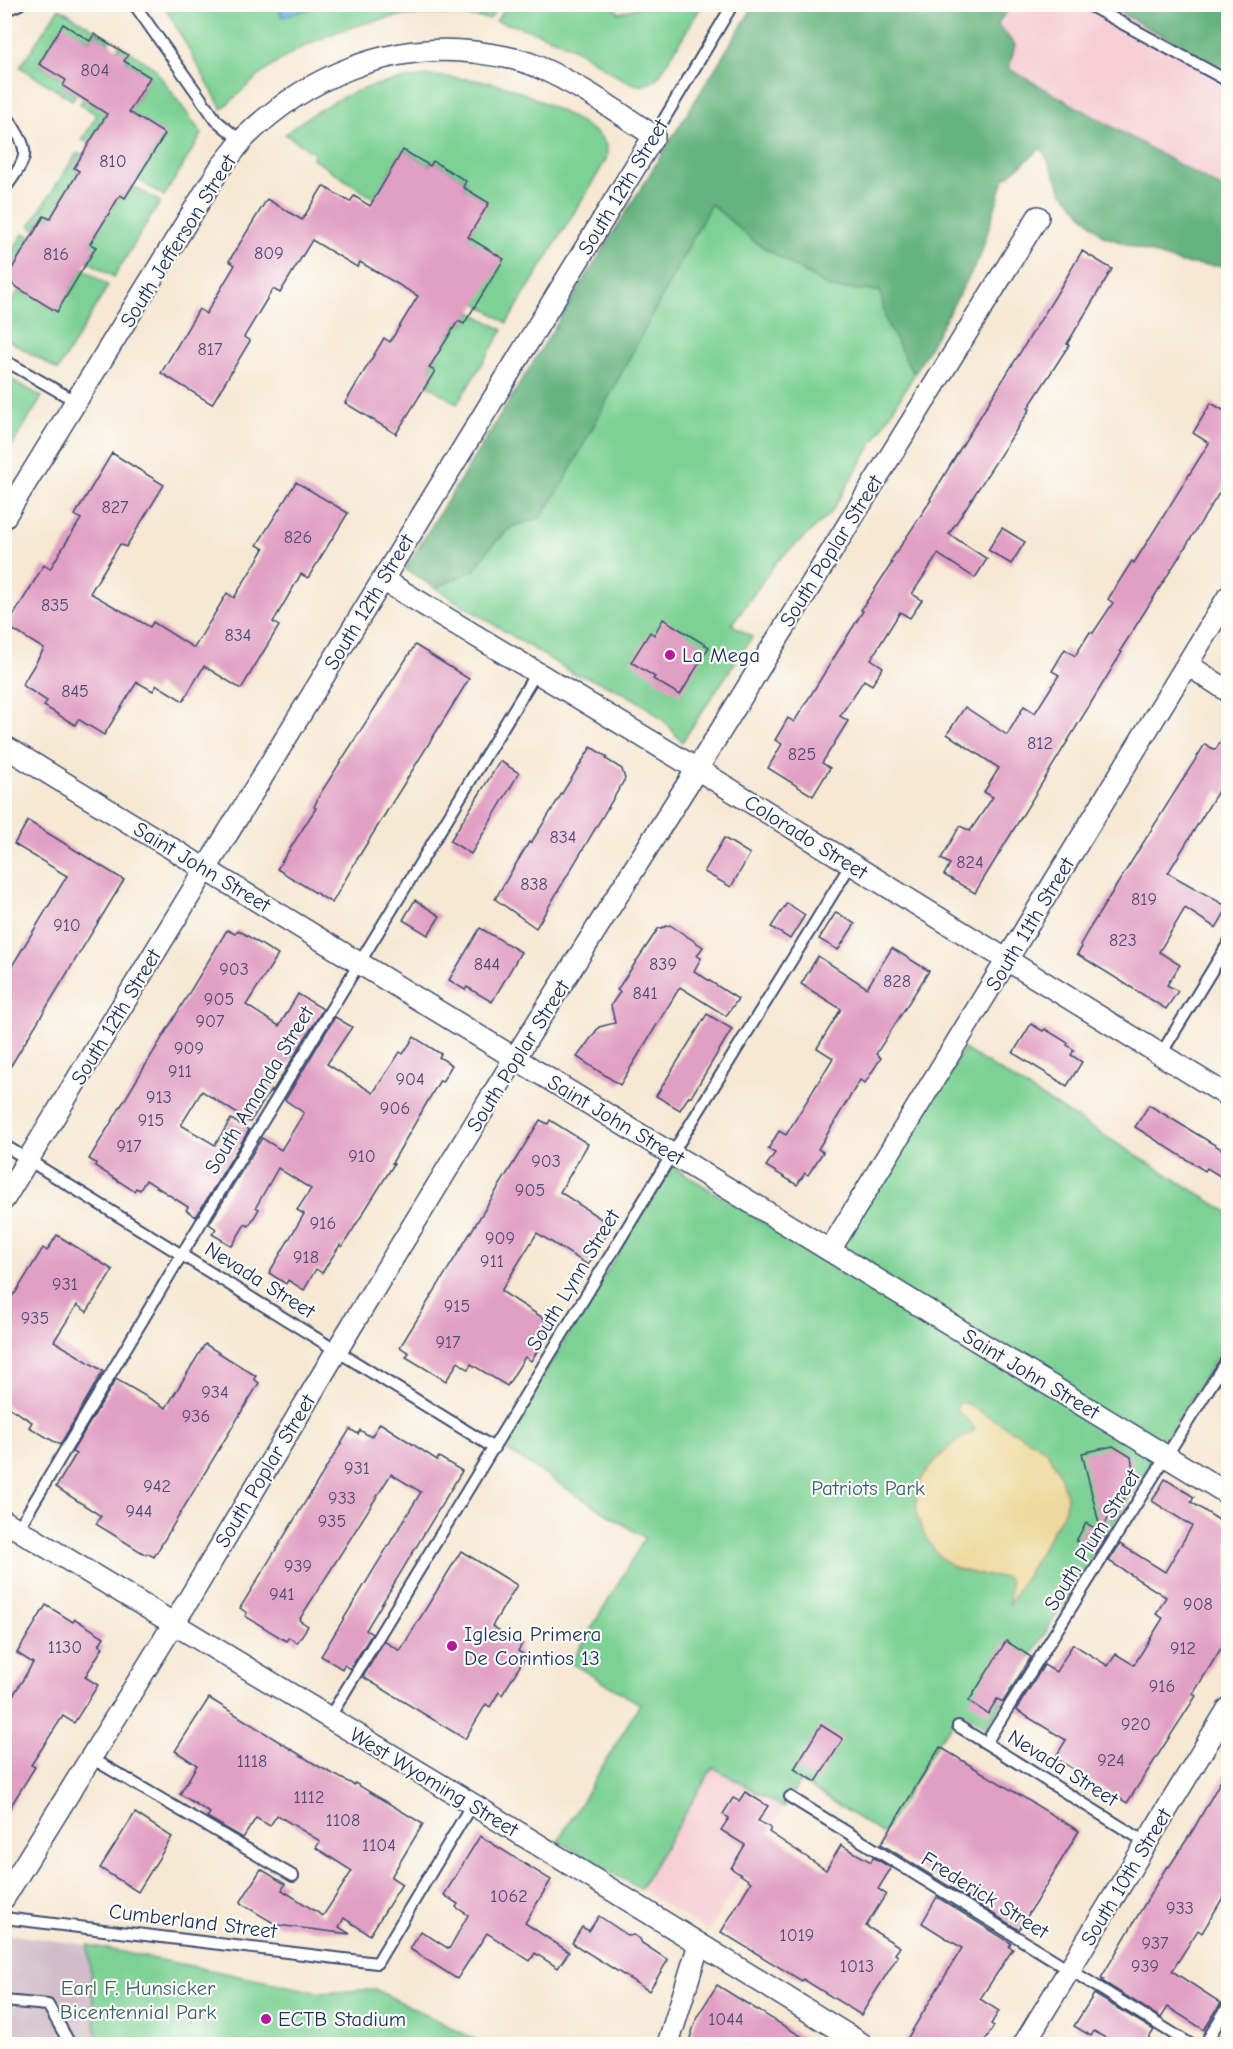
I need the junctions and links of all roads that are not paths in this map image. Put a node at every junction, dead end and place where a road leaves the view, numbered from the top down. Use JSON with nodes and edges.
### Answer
{"nodes":[{"id":1,"x":20,"y":4,"type":"edge"},
{"id":2,"x":134,"y":4,"type":"edge"},
{"id":3,"x":734,"y":4,"type":"edge"},
{"id":4,"x":1087,"y":4,"type":"edge"},
{"id":5,"x":4,"y":11,"type":"edge"},
{"id":6,"x":1228,"y":81,"type":"edge"},
{"id":7,"x":4,"y":111,"type":"edge"},
{"id":8,"x":654,"y":136,"type":"junction"},
{"id":9,"x":242,"y":142,"type":"junction"},
{"id":10,"x":4,"y":190,"type":"edge"},
{"id":11,"x":1038,"y":217,"type":"dead end"},
{"id":12,"x":4,"y":360,"type":"edge"},
{"id":13,"x":77,"y":402,"type":"junction"},
{"id":14,"x":4,"y":518,"type":"edge"},
{"id":15,"x":383,"y":580,"type":"junction"},
{"id":16,"x":1228,"y":597,"type":"edge"},
{"id":17,"x":1188,"y":665,"type":"junction"},
{"id":18,"x":536,"y":673,"type":"junction"},
{"id":19,"x":1228,"y":691,"type":"edge"},
{"id":20,"x":4,"y":746,"type":"edge"},
{"id":21,"x":697,"y":770,"type":"junction"},
{"id":22,"x":851,"y":864,"type":"junction"},
{"id":23,"x":206,"y":869,"type":"junction"},
{"id":24,"x":1228,"y":944,"type":"edge"},
{"id":25,"x":1008,"y":960,"type":"junction"},
{"id":26,"x":359,"y":963,"type":"junction"},
{"id":27,"x":1161,"y":1054,"type":"junction"},
{"id":28,"x":515,"y":1058,"type":"junction"},
{"id":29,"x":1228,"y":1096,"type":"edge"},
{"id":30,"x":4,"y":1144,"type":"edge"},
{"id":31,"x":672,"y":1154,"type":"junction"},
{"id":32,"x":29,"y":1160,"type":"junction"},
{"id":33,"x":4,"y":1199,"type":"edge"},
{"id":34,"x":830,"y":1250,"type":"junction"},
{"id":35,"x":182,"y":1254,"type":"junction"},
{"id":36,"x":337,"y":1350,"type":"junction"},
{"id":37,"x":1228,"y":1358,"type":"edge"},
{"id":38,"x":494,"y":1448,"type":"junction"},
{"id":39,"x":1167,"y":1457,"type":"junction"},
{"id":40,"x":1228,"y":1494,"type":"edge"},
{"id":41,"x":11,"y":1525,"type":"edge"},
{"id":42,"x":174,"y":1623,"type":"junction"},
{"id":43,"x":1228,"y":1709,"type":"edge"},
{"id":44,"x":329,"y":1718,"type":"junction"},
{"id":45,"x":958,"y":1726,"type":"dead end"},
{"id":46,"x":986,"y":1743,"type":"junction"},
{"id":47,"x":91,"y":1758,"type":"junction"},
{"id":48,"x":790,"y":1797,"type":"dead end"},
{"id":49,"x":472,"y":1804,"type":"junction"},
{"id":50,"x":1147,"y":1843,"type":"junction"},
{"id":51,"x":292,"y":1876,"type":"dead end"},
{"id":52,"x":4,"y":1898,"type":"edge"},
{"id":53,"x":4,"y":1918,"type":"edge"},
{"id":54,"x":699,"y":1944,"type":"junction"},
{"id":55,"x":1069,"y":1970,"type":"junction"},
{"id":56,"x":4,"y":2001,"type":"edge"},
{"id":57,"x":1228,"y":2006,"type":"edge"},
{"id":58,"x":70,"y":2044,"type":"edge"},
{"id":59,"x":668,"y":2044,"type":"edge"},
{"id":60,"x":862,"y":2044,"type":"edge"},
{"id":61,"x":1024,"y":2044,"type":"edge"},
{"id":62,"x":1190,"y":2044,"type":"edge"},
{"id":63,"x":1205,"y":2044,"type":"edge"}],
"edges":[{"from":1,"to":5,"type":"lane"},
{"from":2,"to":9,"type":"lane"},
{"from":3,"to":8,"type":"lane","name":"South 12th Street"},
{"from":4,"to":6,"type":"lane"},
{"from":7,"to":10,"type":"lane"},
{"from":8,"to":9,"type":"street","name":"South Jefferson Street"},
{"from":8,"to":15,"type":"street","name":"South 12th Street"},
{"from":9,"to":13,"type":"street","name":"South Jefferson Street"},
{"from":11,"to":21,"type":"street","name":"South Poplar Street"},
{"from":12,"to":13,"type":"lane"},
{"from":13,"to":14,"type":"street","name":"South Jefferson Street"},
{"from":15,"to":18,"type":"street","name":"Colorado Street"},
{"from":15,"to":23,"type":"street","name":"South 12th Street"},
{"from":16,"to":17,"type":"street","name":"South 11th Street"},
{"from":17,"to":19,"type":"street"},
{"from":17,"to":25,"type":"street","name":"South 11th Street"},
{"from":18,"to":21,"type":"street","name":"Colorado Street"},
{"from":18,"to":26,"type":"lane","name":"South Amanda Street"},
{"from":20,"to":23,"type":"street","name":"Saint John Street"},
{"from":21,"to":22,"type":"street","name":"Colorado Street"},
{"from":21,"to":28,"type":"street","name":"South Poplar Street"},
{"from":22,"to":25,"type":"street","name":"Colorado Street"},
{"from":22,"to":31,"type":"lane","name":"South Lynn Street"},
{"from":23,"to":26,"type":"street","name":"Saint John Street"},
{"from":23,"to":32,"type":"street","name":"South 12th Street"},
{"from":24,"to":27,"type":"lane"},
{"from":25,"to":27,"type":"street","name":"Colorado Street"},
{"from":25,"to":34,"type":"street","name":"South 11th Street"},
{"from":26,"to":28,"type":"street","name":"Saint John Street"},
{"from":26,"to":35,"type":"lane","name":"South Amanda Street"},
{"from":27,"to":29,"type":"street","name":"Colorado Street"},
{"from":28,"to":31,"type":"street","name":"Saint John Street"},
{"from":28,"to":36,"type":"street","name":"South Poplar Street"},
{"from":30,"to":32,"type":"lane","name":"Nevada Street"},
{"from":31,"to":34,"type":"street","name":"Saint John Street"},
{"from":31,"to":38,"type":"lane","name":"South Lynn Street"},
{"from":32,"to":33,"type":"street","name":"South 12th Street"},
{"from":32,"to":35,"type":"lane","name":"Nevada Street"},
{"from":34,"to":39,"type":"street","name":"Saint John Street"},
{"from":35,"to":36,"type":"lane","name":"Nevada Street"},
{"from":35,"to":41,"type":"lane","name":"South Amanda Street"},
{"from":36,"to":38,"type":"lane","name":"Nevada Street"},
{"from":36,"to":42,"type":"street","name":"South Poplar Street"},
{"from":37,"to":39,"type":"lane","name":"South Plum Street"},
{"from":38,"to":44,"type":"lane","name":"South Lynn Street"},
{"from":39,"to":40,"type":"street","name":"Saint John Street"},
{"from":39,"to":46,"type":"lane","name":"South Plum Street"},
{"from":41,"to":42,"type":"street","name":"West Wyoming Street"},
{"from":42,"to":44,"type":"street","name":"West Wyoming Street"},
{"from":42,"to":47,"type":"street","name":"South Poplar Street"},
{"from":43,"to":50,"type":"street","name":"South 10th Street"},
{"from":44,"to":49,"type":"street","name":"West Wyoming Street"},
{"from":45,"to":46,"type":"lane","name":"Nevada Street"},
{"from":46,"to":50,"type":"lane","name":"Nevada Street"},
{"from":47,"to":51,"type":"lane"},
{"from":47,"to":52,"type":"street","name":"South Poplar Street"},
{"from":48,"to":55,"type":"lane","name":"Frederick Street"},
{"from":49,"to":53,"type":"lane","name":"Cumberland Street"},
{"from":49,"to":54,"type":"street","name":"West Wyoming Street"},
{"from":50,"to":55,"type":"street","name":"South 10th Street"},
{"from":54,"to":59,"type":"street"},
{"from":54,"to":60,"type":"street","name":"West Wyoming Street"},
{"from":55,"to":61,"type":"street","name":"South 10th Street"},
{"from":55,"to":62,"type":"lane","name":"Frederick Street"},
{"from":56,"to":58,"type":"lane"},
{"from":57,"to":63,"type":"lane"}]}
